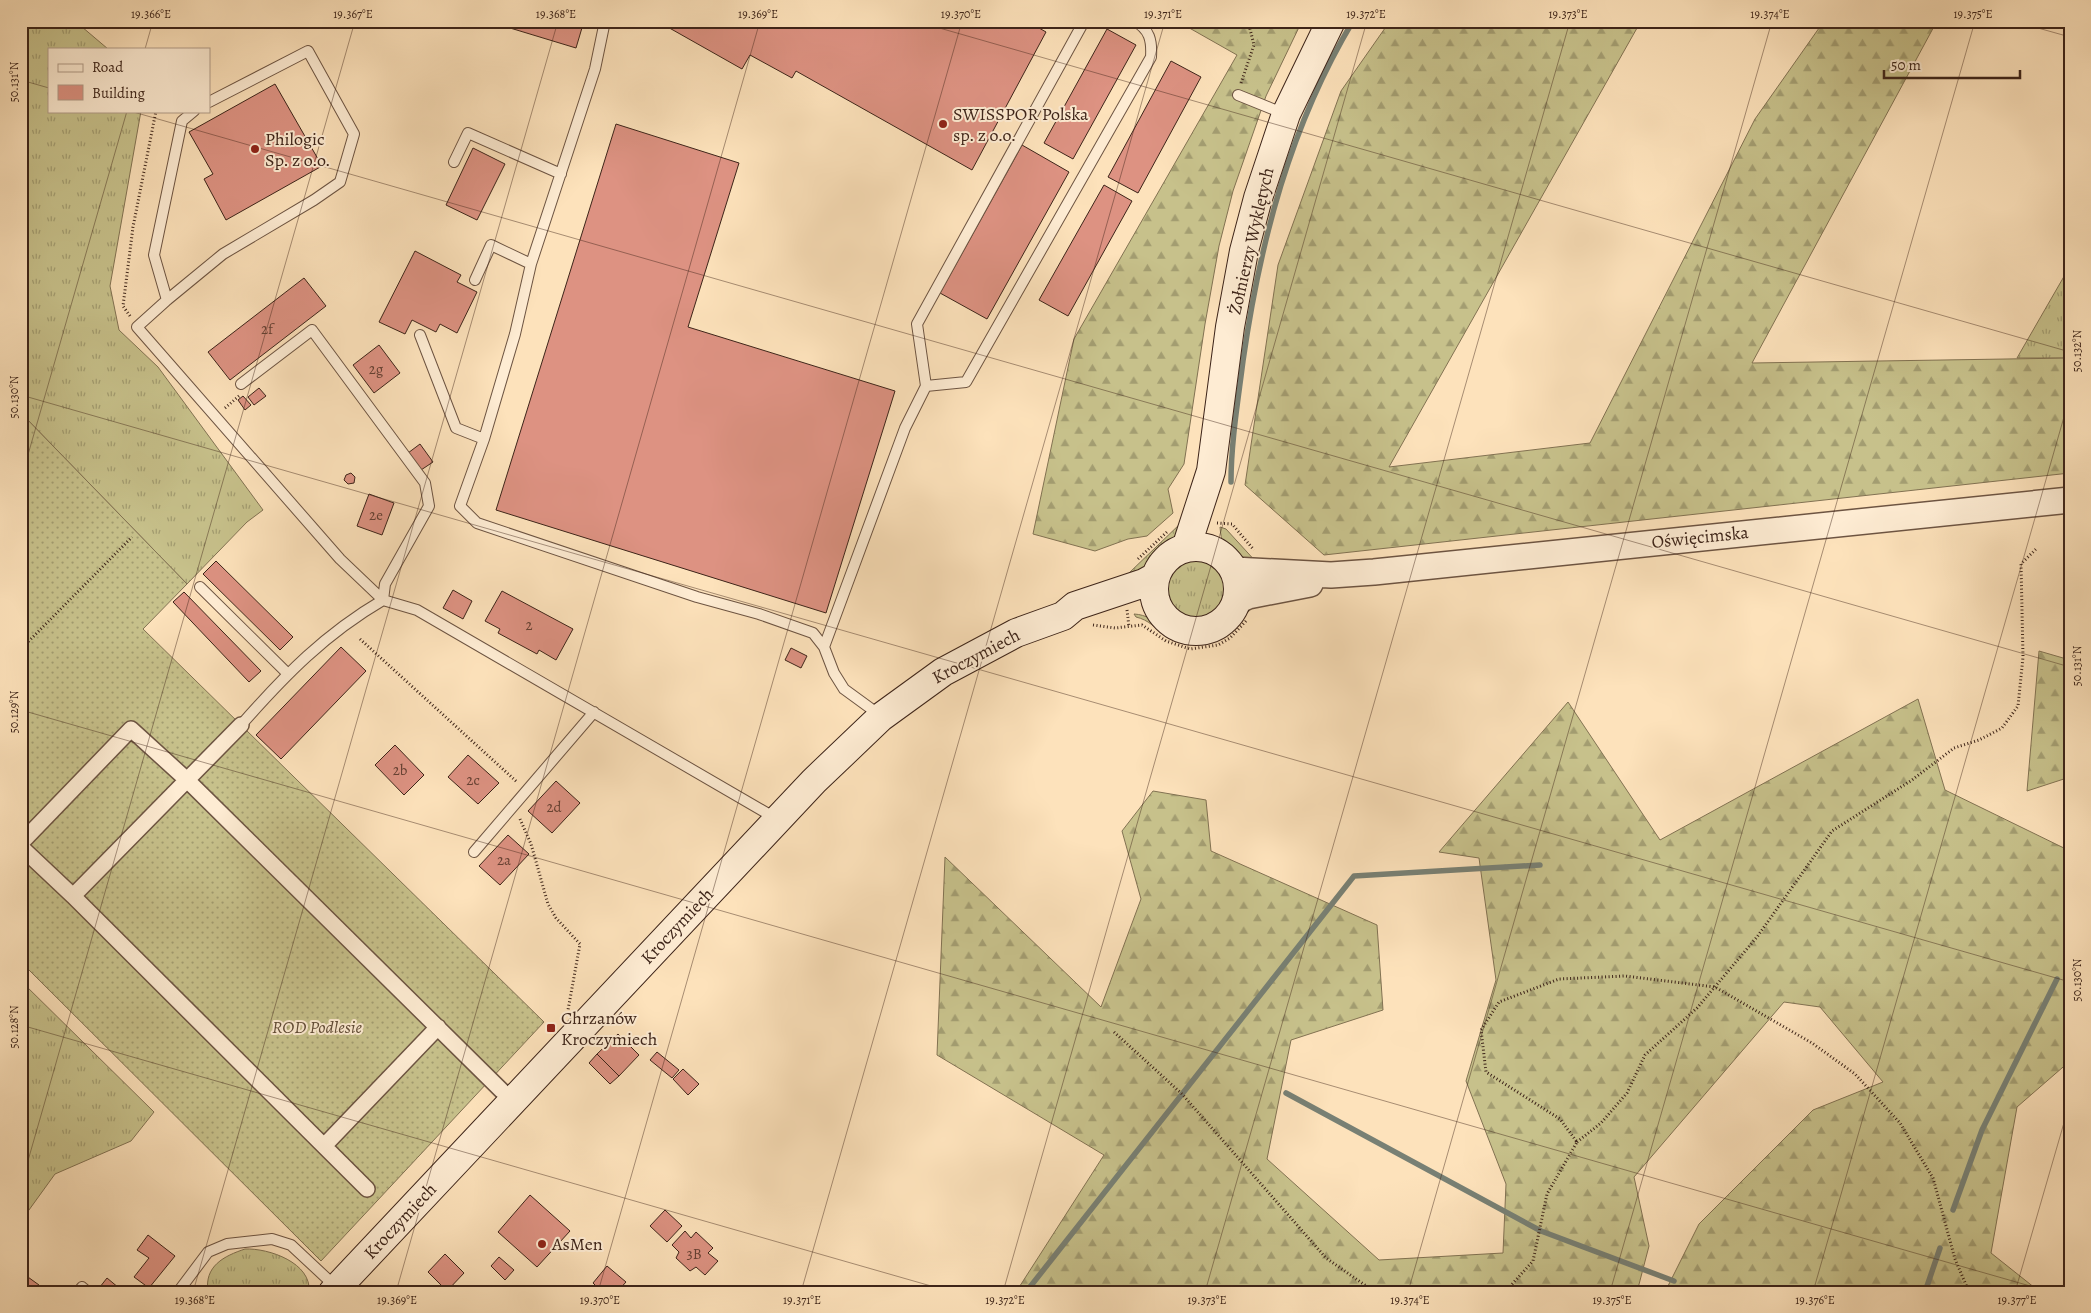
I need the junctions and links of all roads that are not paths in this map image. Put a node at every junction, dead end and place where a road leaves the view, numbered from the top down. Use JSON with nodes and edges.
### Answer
{"nodes":[{"id":1,"x":605,"y":21,"type":"edge"},
{"id":2,"x":1134,"y":21,"type":"edge"},
{"id":3,"x":1331,"y":21,"type":"edge"},
{"id":4,"x":1082,"y":22,"type":"edge"},
{"id":5,"x":1238,"y":95,"type":"road end"},
{"id":6,"x":210,"y":101,"type":"edge"},
{"id":7,"x":193,"y":112,"type":"edge"},
{"id":8,"x":1286,"y":114,"type":"junction"},
{"id":9,"x":454,"y":162,"type":"dead end"},
{"id":10,"x":561,"y":174,"type":"junction"},
{"id":11,"x":531,"y":264,"type":"junction"},
{"id":12,"x":475,"y":280,"type":"dead end"},
{"id":13,"x":167,"y":300,"type":"junction"},
{"id":14,"x":420,"y":335,"type":"dead end"},
{"id":15,"x":241,"y":384,"type":"road end"},
{"id":16,"x":926,"y":386,"type":"junction"},
{"id":17,"x":484,"y":439,"type":"junction"},
{"id":18,"x":1211,"y":471,"type":"junction"},
{"id":19,"x":2070,"y":500,"type":"edge"},
{"id":20,"x":1186,"y":548,"type":"junction"},
{"id":21,"x":1226,"y":562,"type":"junction"},
{"id":22,"x":1331,"y":575,"type":"junction"},
{"id":23,"x":1155,"y":577,"type":"junction"},
{"id":24,"x":200,"y":587,"type":"dead end"},
{"id":25,"x":382,"y":600,"type":"junction"},
{"id":26,"x":1245,"y":609,"type":"junction"},
{"id":27,"x":1159,"y":610,"type":"junction"},
{"id":28,"x":1063,"y":616,"type":"junction"},
{"id":29,"x":824,"y":647,"type":"junction"},
{"id":30,"x":287,"y":673,"type":"junction"},
{"id":31,"x":594,"y":712,"type":"junction"},
{"id":32,"x":881,"y":717,"type":"junction"},
{"id":33,"x":241,"y":725,"type":"joint"},
{"id":34,"x":187,"y":780,"type":"junction"},
{"id":35,"x":777,"y":820,"type":"junction"},
{"id":36,"x":21,"y":845,"type":"edge"},
{"id":37,"x":474,"y":852,"type":"dead end"},
{"id":38,"x":74,"y":896,"type":"junction"},
{"id":39,"x":438,"y":1027,"type":"junction"},
{"id":40,"x":502,"y":1091,"type":"dead end"},
{"id":41,"x":324,"y":1146,"type":"junction"},
{"id":42,"x":367,"y":1189,"type":"dead end"},
{"id":43,"x":335,"y":1290,"type":"edge"},
{"id":44,"x":78,"y":1292,"type":"edge"},
{"id":45,"x":88,"y":1292,"type":"edge"},
{"id":46,"x":178,"y":1292,"type":"edge"}],
"edges":[{"from":1,"to":10,"type":"lane"},
{"from":2,"to":16,"type":"lane"},
{"from":3,"to":8,"type":"main road","name":"Żołnierzy Wyklętych"},
{"from":4,"to":16,"type":"lane"},
{"from":5,"to":8,"type":"lane"},
{"from":6,"to":13,"type":"lane"},
{"from":7,"to":13,"type":"lane"},
{"from":8,"to":18,"type":"main road","name":"Żołnierzy Wyklętych"},
{"from":9,"to":10,"type":"lane"},
{"from":10,"to":11,"type":"lane"},
{"from":11,"to":12,"type":"lane"},
{"from":11,"to":17,"type":"lane"},
{"from":13,"to":25,"type":"lane"},
{"from":14,"to":17,"type":"lane"},
{"from":15,"to":25,"type":"lane"},
{"from":16,"to":29,"type":"lane"},
{"from":17,"to":29,"type":"lane"},
{"from":18,"to":20,"type":"main road","name":"Żołnierzy Wyklętych"},
{"from":18,"to":21,"type":"main road","name":"Żołnierzy Wyklętych"},
{"from":19,"to":22,"type":"street","name":"Oświęcimska"},
{"from":20,"to":21,"type":"main road"},
{"from":20,"to":23,"type":"main road"},
{"from":21,"to":22,"type":"street","name":"Oświęcimska"},
{"from":21,"to":26,"type":"main road"},
{"from":22,"to":26,"type":"street","name":"Oświęcimska"},
{"from":23,"to":27,"type":"main road"},
{"from":23,"to":28,"type":"main road","name":"Kroczymiech"},
{"from":24,"to":30,"type":"lane"},
{"from":25,"to":30,"type":"lane"},
{"from":25,"to":31,"type":"lane"},
{"from":26,"to":27,"type":"main road"},
{"from":27,"to":28,"type":"main road","name":"Kroczymiech"},
{"from":28,"to":32,"type":"main road","name":"Kroczymiech"},
{"from":29,"to":32,"type":"lane"},
{"from":30,"to":33,"type":"lane"},
{"from":31,"to":35,"type":"lane"},
{"from":31,"to":37,"type":"lane"},
{"from":32,"to":35,"type":"main road","name":"Kroczymiech"},
{"from":33,"to":34,"type":"street"},
{"from":34,"to":36,"type":"street"},
{"from":34,"to":38,"type":"street"},
{"from":34,"to":39,"type":"street"},
{"from":35,"to":43,"type":"main road","name":"Kroczymiech"},
{"from":36,"to":38,"type":"street"},
{"from":38,"to":41,"type":"street"},
{"from":39,"to":40,"type":"street"},
{"from":39,"to":41,"type":"street"},
{"from":41,"to":42,"type":"street"},
{"from":43,"to":46,"type":"lane"},
{"from":44,"to":45,"type":"lane"}]}
